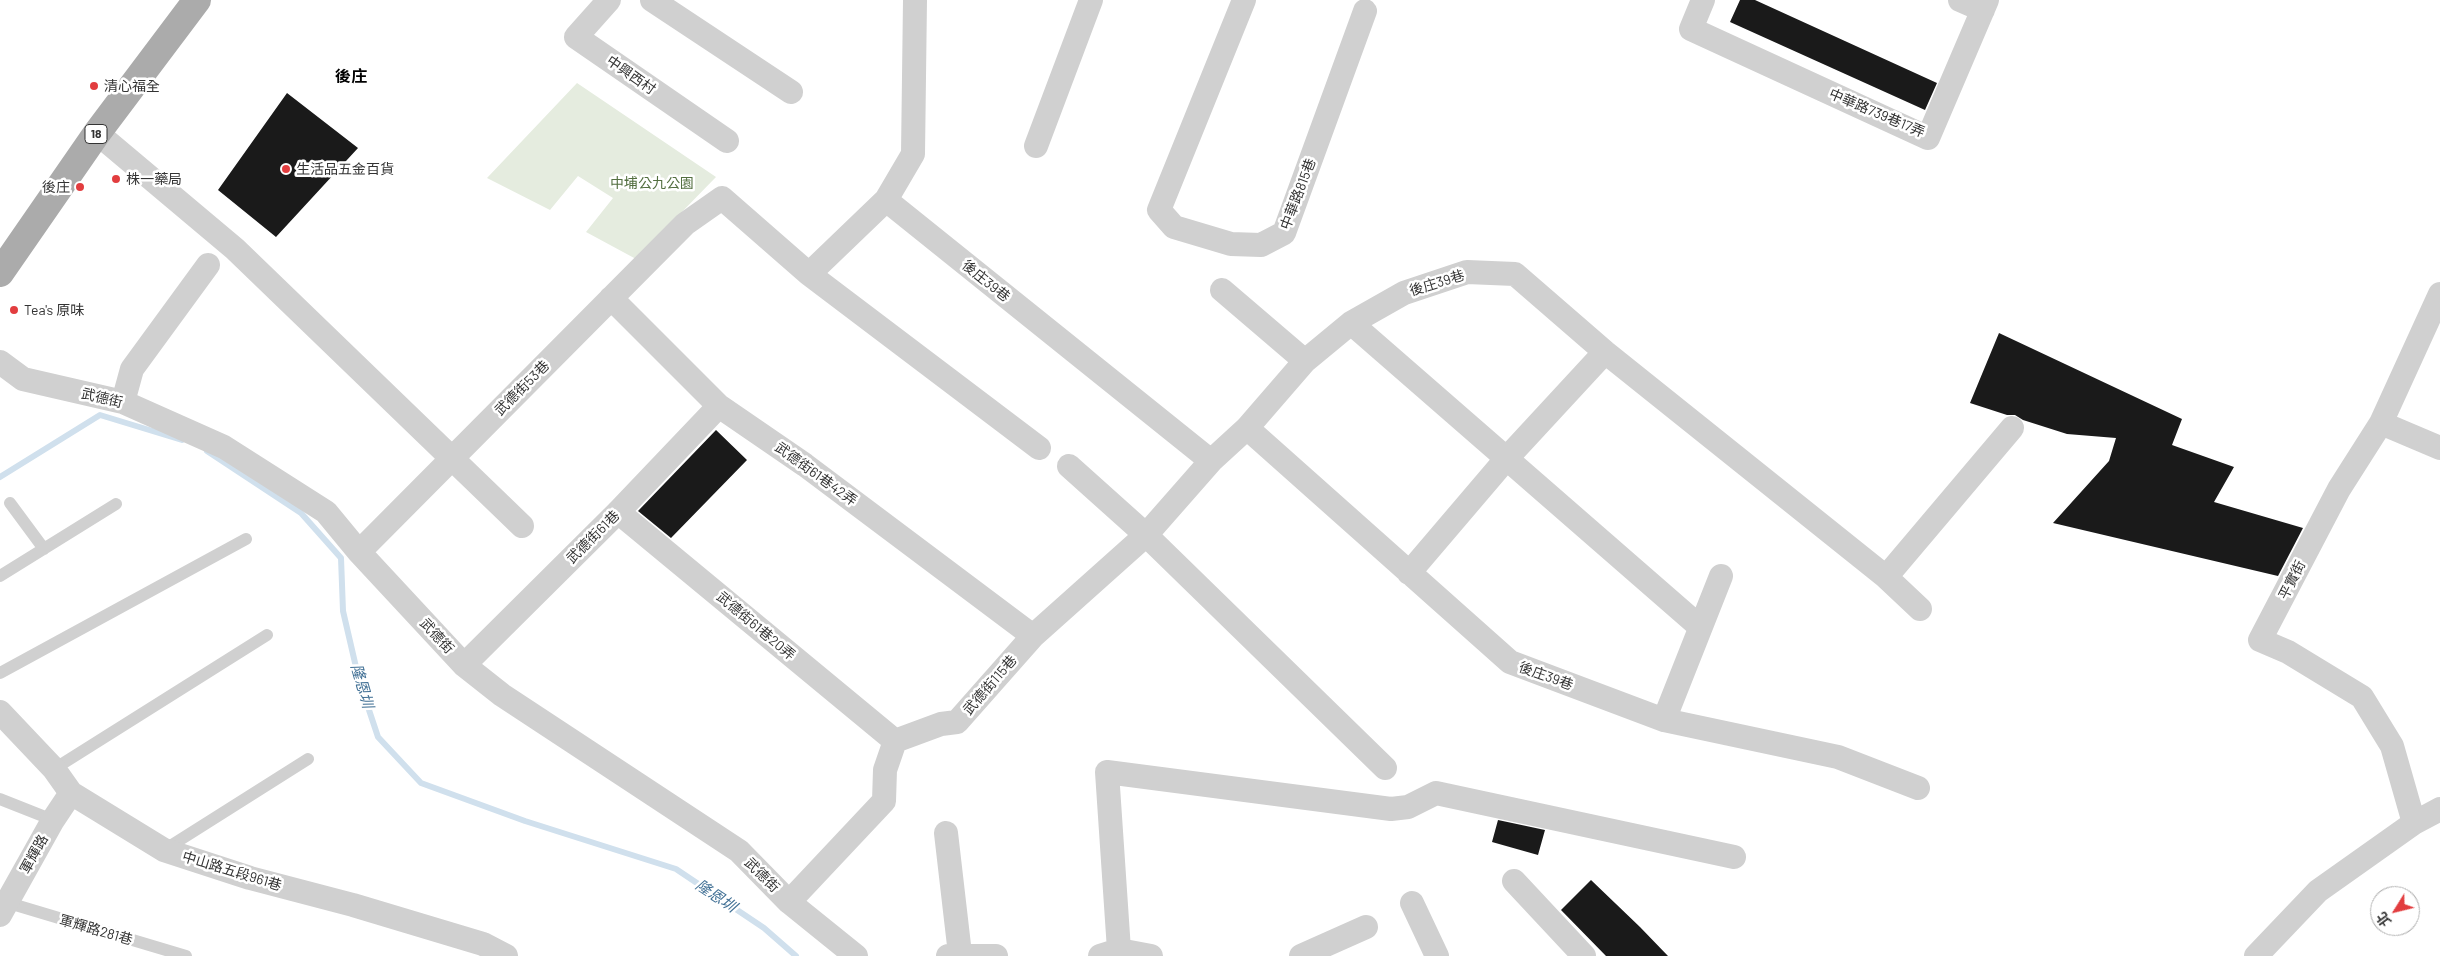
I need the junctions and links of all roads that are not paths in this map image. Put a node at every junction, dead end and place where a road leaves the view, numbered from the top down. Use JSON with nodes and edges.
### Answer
{"nodes":[{"id":1,"x":197,"y":0,"type":"edge"},
{"id":2,"x":609,"y":0,"type":"edge"},
{"id":3,"x":652,"y":0,"type":"edge"},
{"id":4,"x":915,"y":0,"type":"edge"},
{"id":5,"x":1091,"y":0,"type":"edge"},
{"id":6,"x":1244,"y":0,"type":"edge"},
{"id":7,"x":1703,"y":0,"type":"edge"},
{"id":8,"x":1960,"y":0,"type":"edge"},
{"id":9,"x":1985,"y":5,"type":"edge"},
{"id":10,"x":1365,"y":10,"type":"dead end"},
{"id":11,"x":791,"y":92,"type":"dead end"},
{"id":12,"x":97,"y":133,"type":"junction"},
{"id":13,"x":727,"y":141,"type":"dead end"},
{"id":14,"x":1036,"y":146,"type":"dead end"},
{"id":15,"x":886,"y":200,"type":"junction"},
{"id":16,"x":208,"y":265,"type":"dead end"},
{"id":17,"x":0,"y":273,"type":"edge"},
{"id":18,"x":809,"y":274,"type":"junction"},
{"id":19,"x":1222,"y":290,"type":"dead end"},
{"id":20,"x":2440,"y":294,"type":"edge"},
{"id":21,"x":611,"y":298,"type":"junction"},
{"id":22,"x":2434,"y":322,"type":"edge"},
{"id":23,"x":1351,"y":323,"type":"junction"},
{"id":24,"x":1605,"y":352,"type":"junction"},
{"id":25,"x":1305,"y":361,"type":"junction"},
{"id":26,"x":0,"y":362,"type":"edge"},
{"id":27,"x":123,"y":402,"type":"junction"},
{"id":28,"x":719,"y":406,"type":"junction"},
{"id":29,"x":2381,"y":423,"type":"junction"},
{"id":30,"x":1247,"y":428,"type":"junction"},
{"id":31,"x":2012,"y":428,"type":"dead end"},
{"id":32,"x":1039,"y":448,"type":"dead end"},
{"id":33,"x":2440,"y":448,"type":"edge"},
{"id":34,"x":452,"y":458,"type":"junction"},
{"id":35,"x":1507,"y":458,"type":"junction"},
{"id":36,"x":1211,"y":461,"type":"junction"},
{"id":37,"x":1069,"y":466,"type":"dead end"},
{"id":38,"x":10,"y":502,"type":"dead end"},
{"id":39,"x":116,"y":504,"type":"dead end"},
{"id":40,"x":618,"y":512,"type":"junction"},
{"id":41,"x":522,"y":526,"type":"dead end"},
{"id":42,"x":1146,"y":534,"type":"junction"},
{"id":43,"x":246,"y":540,"type":"dead end"},
{"id":44,"x":44,"y":549,"type":"junction"},
{"id":45,"x":359,"y":552,"type":"junction"},
{"id":46,"x":1409,"y":573,"type":"junction"},
{"id":47,"x":0,"y":576,"type":"edge"},
{"id":48,"x":1722,"y":576,"type":"dead end"},
{"id":49,"x":1886,"y":577,"type":"junction"},
{"id":50,"x":1920,"y":609,"type":"dead end"},
{"id":51,"x":1700,"y":627,"type":"junction"},
{"id":52,"x":267,"y":635,"type":"dead end"},
{"id":53,"x":1033,"y":636,"type":"junction"},
{"id":54,"x":464,"y":665,"type":"junction"},
{"id":55,"x":0,"y":674,"type":"edge"},
{"id":56,"x":0,"y":712,"type":"edge"},
{"id":57,"x":1664,"y":720,"type":"junction"},
{"id":58,"x":895,"y":741,"type":"junction"},
{"id":59,"x":308,"y":759,"type":"dead end"},
{"id":60,"x":1385,"y":768,"type":"dead end"},
{"id":61,"x":54,"y":769,"type":"junction"},
{"id":62,"x":1918,"y":788,"type":"dead end"},
{"id":63,"x":71,"y":793,"type":"junction"},
{"id":64,"x":0,"y":799,"type":"edge"},
{"id":65,"x":2440,"y":809,"type":"edge"},
{"id":66,"x":53,"y":820,"type":"junction"},
{"id":67,"x":2414,"y":823,"type":"junction"},
{"id":68,"x":946,"y":833,"type":"dead end"},
{"id":69,"x":164,"y":850,"type":"junction"},
{"id":70,"x":1734,"y":857,"type":"dead end"},
{"id":71,"x":1514,"y":881,"type":"dead end"},
{"id":72,"x":789,"y":902,"type":"junction"},
{"id":73,"x":1412,"y":903,"type":"dead end"},
{"id":74,"x":2,"y":906,"type":"edge"},
{"id":75,"x":1366,"y":927,"type":"dead end"},
{"id":76,"x":1109,"y":953,"type":"edge"},
{"id":77,"x":954,"y":955,"type":"edge"},
{"id":78,"x":1582,"y":955,"type":"edge"},
{"id":79,"x":186,"y":956,"type":"edge"},
{"id":80,"x":506,"y":956,"type":"edge"},
{"id":81,"x":856,"y":956,"type":"edge"},
{"id":82,"x":996,"y":956,"type":"edge"},
{"id":83,"x":1151,"y":956,"type":"edge"},
{"id":84,"x":1301,"y":956,"type":"edge"},
{"id":85,"x":1437,"y":956,"type":"edge"},
{"id":86,"x":2256,"y":956,"type":"edge"}],
"edges":[{"from":1,"to":12,"type":"main road","number":"18"},
{"from":2,"to":13,"type":"street","name":"中興西村"},
{"from":3,"to":11,"type":"street"},
{"from":4,"to":15,"type":"street"},
{"from":5,"to":14,"type":"street"},
{"from":6,"to":10,"type":"street","name":"中華路815巷"},
{"from":7,"to":9,"type":"street","name":"中華路739巷17弄"},
{"from":8,"to":9,"type":"street"},
{"from":12,"to":17,"type":"main road","number":"18"},
{"from":12,"to":34,"type":"street"},
{"from":15,"to":18,"type":"street"},
{"from":15,"to":36,"type":"street","name":"後庄39巷"},
{"from":16,"to":27,"type":"street"},
{"from":18,"to":21,"type":"street","name":"武德街53巷"},
{"from":18,"to":32,"type":"street"},
{"from":19,"to":25,"type":"street"},
{"from":20,"to":22,"type":"street","name":"平實街"},
{"from":21,"to":28,"type":"street","name":"武德街61巷42弄"},
{"from":21,"to":34,"type":"street","name":"武德街53巷"},
{"from":22,"to":29,"type":"street","name":"平實街"},
{"from":23,"to":24,"type":"street","name":"後庄39巷"},
{"from":23,"to":25,"type":"street","name":"後庄39巷"},
{"from":23,"to":35,"type":"street"},
{"from":24,"to":35,"type":"street"},
{"from":24,"to":49,"type":"street","name":"後庄39巷"},
{"from":25,"to":30,"type":"street","name":"後庄39巷"},
{"from":26,"to":27,"type":"street","name":"武德街"},
{"from":27,"to":45,"type":"street","name":"武德街"},
{"from":28,"to":40,"type":"street","name":"武德街61巷"},
{"from":28,"to":53,"type":"street","name":"武德街61巷42弄"},
{"from":29,"to":33,"type":"street"},
{"from":29,"to":67,"type":"street","name":"平實街"},
{"from":30,"to":36,"type":"street","name":"後庄39巷"},
{"from":30,"to":46,"type":"street","name":"後庄39巷"},
{"from":31,"to":49,"type":"street"},
{"from":34,"to":41,"type":"street"},
{"from":34,"to":45,"type":"street","name":"武德街53巷"},
{"from":35,"to":46,"type":"street"},
{"from":35,"to":51,"type":"street"},
{"from":36,"to":42,"type":"street","name":"武德街115巷"},
{"from":37,"to":42,"type":"street"},
{"from":38,"to":44,"type":"lane"},
{"from":39,"to":44,"type":"lane"},
{"from":40,"to":54,"type":"street","name":"武德街61巷"},
{"from":40,"to":58,"type":"street","name":"武德街61巷20弄"},
{"from":42,"to":53,"type":"street","name":"武德街115巷"},
{"from":42,"to":60,"type":"street"},
{"from":43,"to":55,"type":"lane"},
{"from":44,"to":47,"type":"lane"},
{"from":45,"to":54,"type":"street","name":"武德街"},
{"from":46,"to":57,"type":"street","name":"後庄39巷"},
{"from":48,"to":51,"type":"street"},
{"from":49,"to":50,"type":"street","name":"後庄39巷"},
{"from":51,"to":57,"type":"street"},
{"from":52,"to":61,"type":"lane"},
{"from":53,"to":58,"type":"street","name":"武德街115巷"},
{"from":54,"to":72,"type":"street","name":"武德街"},
{"from":56,"to":61,"type":"street","name":"中山路五段961巷"},
{"from":57,"to":62,"type":"street","name":"後庄39巷"},
{"from":58,"to":72,"type":"street"},
{"from":59,"to":69,"type":"lane"},
{"from":61,"to":63,"type":"street","name":"中山路五段961巷"},
{"from":63,"to":66,"type":"street","name":"軍輝路"},
{"from":63,"to":69,"type":"street","name":"中山路五段961巷"},
{"from":64,"to":66,"type":"lane"},
{"from":65,"to":67,"type":"street"},
{"from":66,"to":74,"type":"street","name":"軍輝路"},
{"from":67,"to":86,"type":"street"},
{"from":68,"to":77,"type":"street"},
{"from":69,"to":80,"type":"street","name":"中山路五段961巷"},
{"from":70,"to":76,"type":"street"},
{"from":71,"to":78,"type":"street"},
{"from":72,"to":81,"type":"street","name":"武德街"},
{"from":73,"to":85,"type":"street"},
{"from":74,"to":79,"type":"lane","name":"軍輝路281巷"},
{"from":75,"to":84,"type":"street"},
{"from":76,"to":83,"type":"street"},
{"from":77,"to":82,"type":"street"}]}
